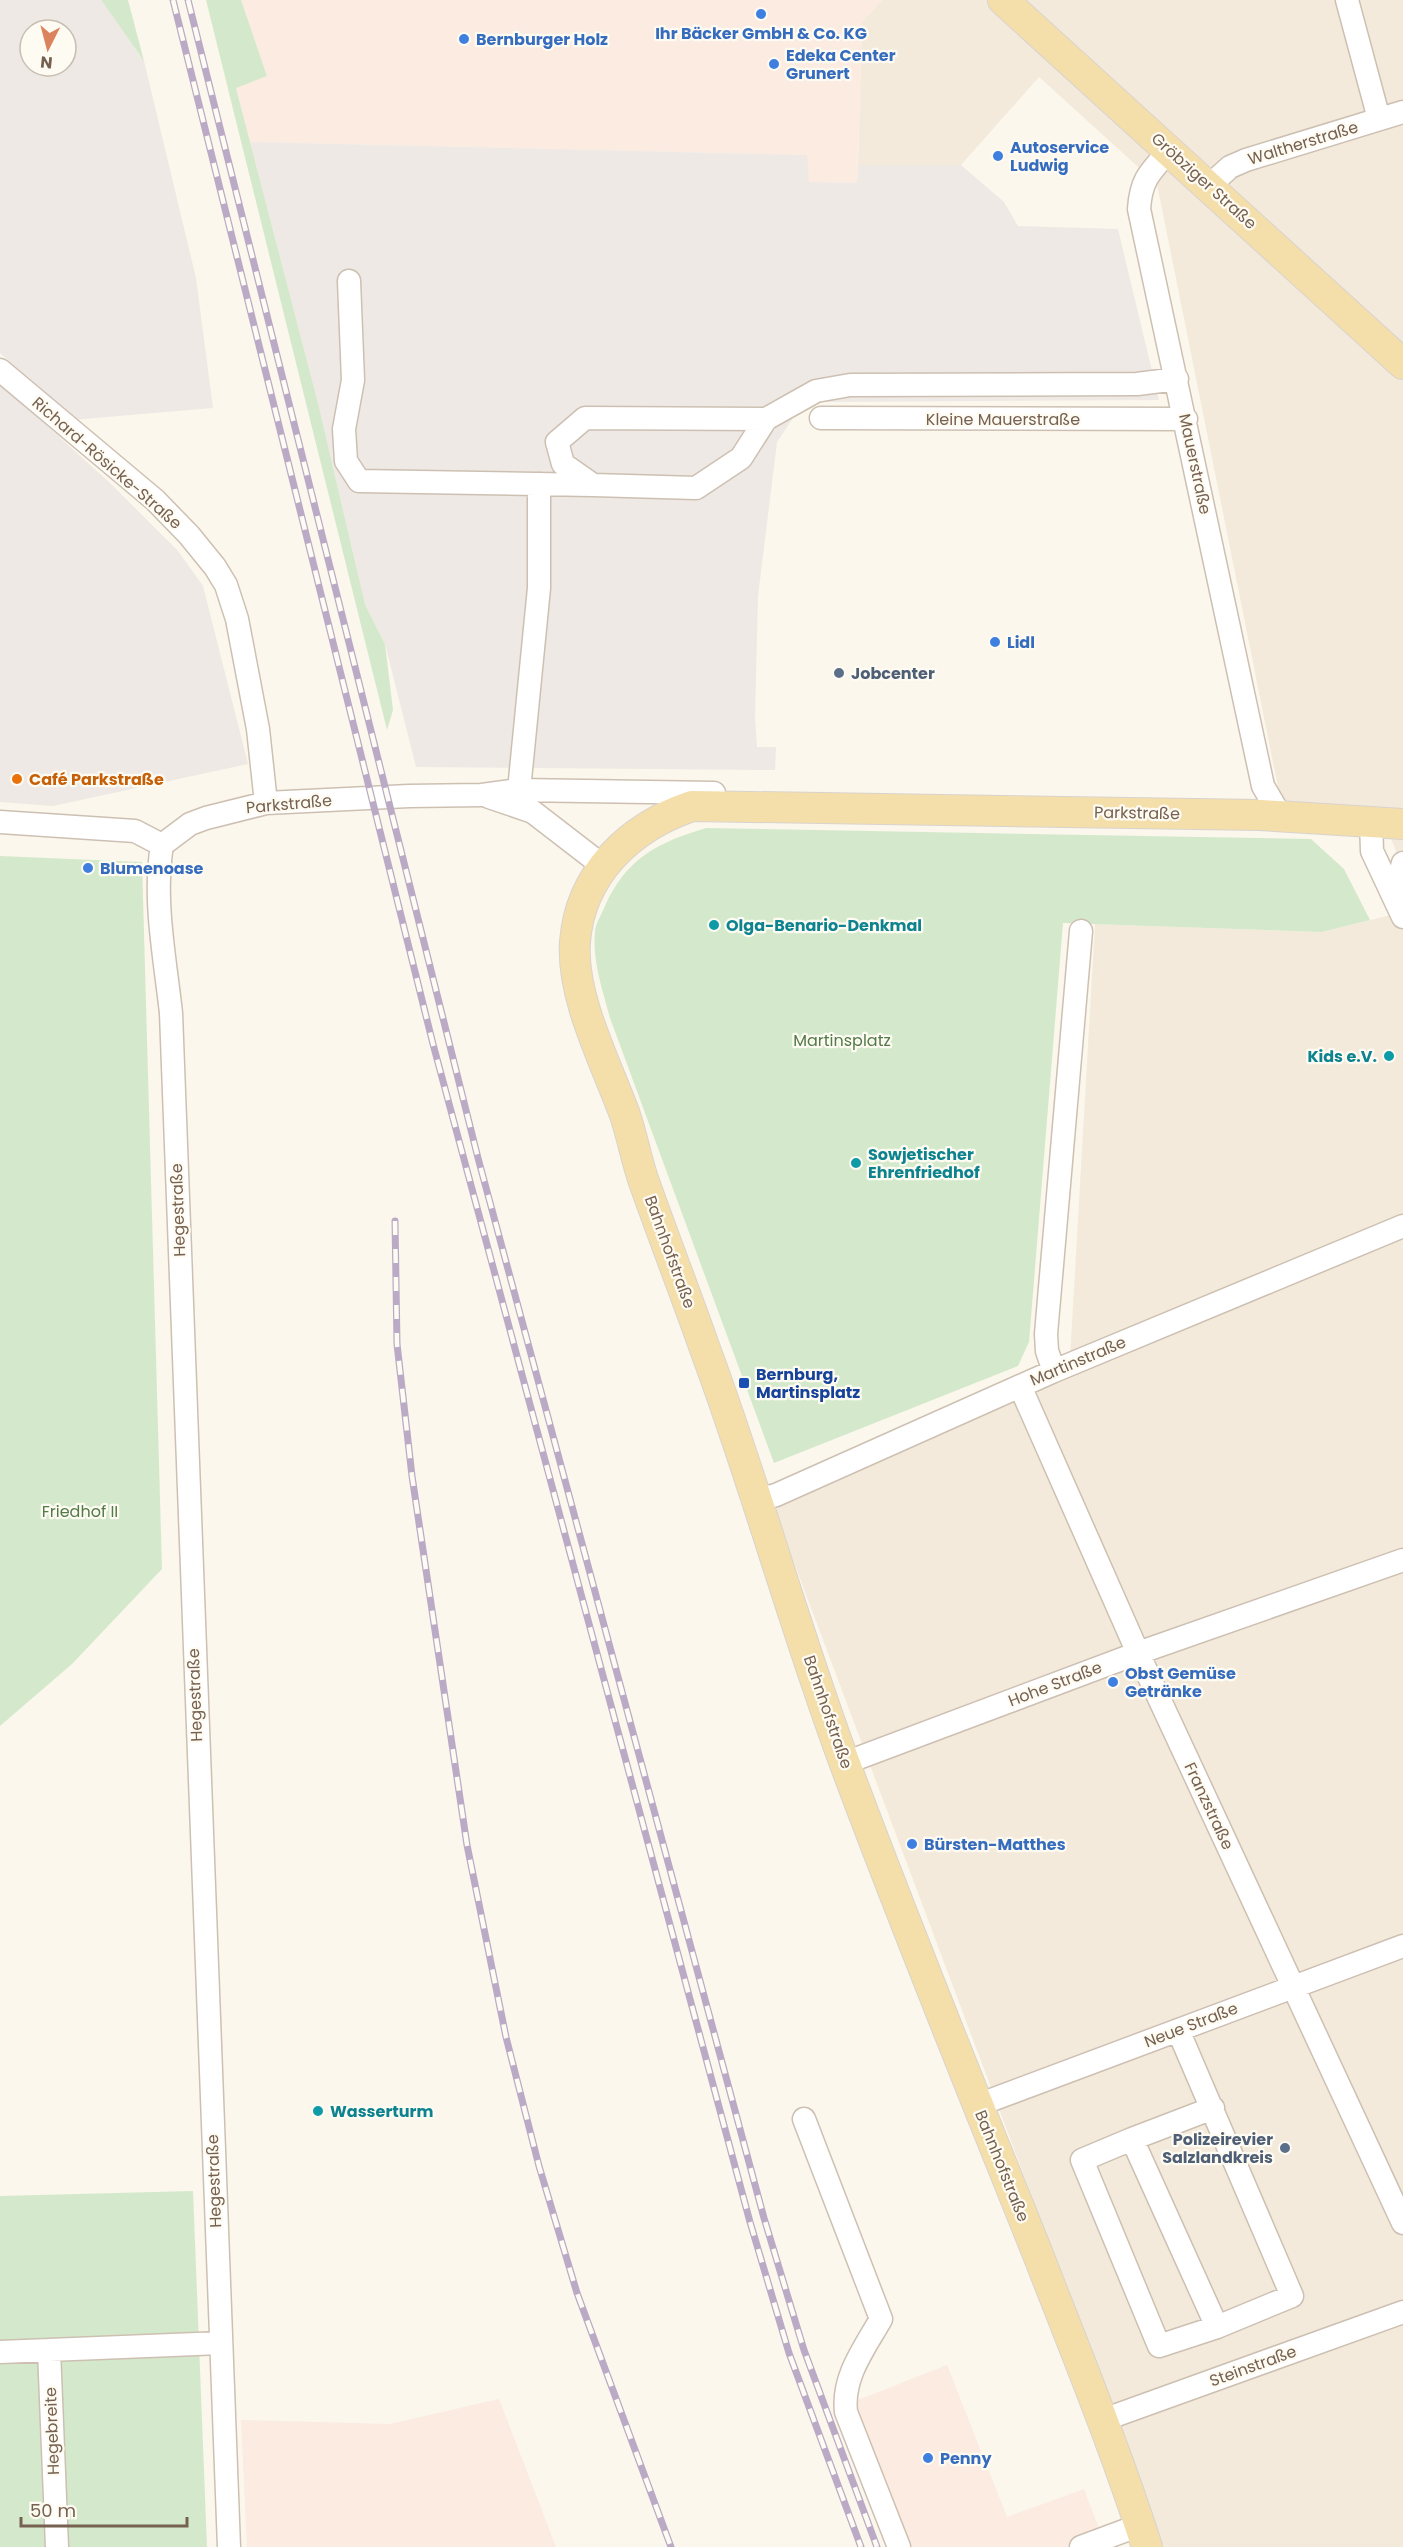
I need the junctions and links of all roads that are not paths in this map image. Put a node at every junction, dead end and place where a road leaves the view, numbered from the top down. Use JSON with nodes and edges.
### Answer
{"nodes":[{"id":1,"x":1003,"y":0,"type":"edge"},
{"id":2,"x":1347,"y":0,"type":"edge"},
{"id":3,"x":1403,"y":112,"type":"edge"},
{"id":4,"x":1379,"y":119,"type":"junction"},
{"id":5,"x":1170,"y":150,"type":"junction"},
{"id":6,"x":1209,"y":186,"type":"junction"},
{"id":7,"x":349,"y":281,"type":"dead end"},
{"id":8,"x":1403,"y":364,"type":"edge"},
{"id":9,"x":0,"y":370,"type":"edge"},
{"id":10,"x":1177,"y":379,"type":"junction"},
{"id":11,"x":820,"y":418,"type":"dead end"},
{"id":12,"x":766,"y":419,"type":"junction"},
{"id":13,"x":1186,"y":419,"type":"junction"},
{"id":14,"x":539,"y":484,"type":"junction"},
{"id":15,"x":593,"y":485,"type":"junction"},
{"id":16,"x":1263,"y":786,"type":"junction"},
{"id":17,"x":519,"y":790,"type":"junction"},
{"id":18,"x":482,"y":795,"type":"junction"},
{"id":19,"x":266,"y":803,"type":"junction"},
{"id":20,"x":870,"y":808,"type":"junction"},
{"id":21,"x":1234,"y":814,"type":"junction"},
{"id":22,"x":1280,"y":815,"type":"junction"},
{"id":23,"x":1371,"y":821,"type":"junction"},
{"id":24,"x":0,"y":822,"type":"edge"},
{"id":25,"x":1403,"y":824,"type":"edge"},
{"id":26,"x":162,"y":844,"type":"junction"},
{"id":27,"x":1403,"y":863,"type":"edge"},
{"id":28,"x":603,"y":866,"type":"junction"},
{"id":29,"x":1400,"y":912,"type":"edge"},
{"id":30,"x":1081,"y":931,"type":"dead end"},
{"id":31,"x":1403,"y":1226,"type":"edge"},
{"id":32,"x":1054,"y":1371,"type":"junction"},
{"id":33,"x":1020,"y":1386,"type":"junction"},
{"id":34,"x":756,"y":1500,"type":"junction"},
{"id":35,"x":1403,"y":1560,"type":"edge"},
{"id":36,"x":1138,"y":1653,"type":"junction"},
{"id":37,"x":845,"y":1763,"type":"junction"},
{"id":38,"x":1403,"y":1946,"type":"edge"},
{"id":39,"x":1293,"y":1987,"type":"junction"},
{"id":40,"x":1178,"y":2031,"type":"junction"},
{"id":41,"x":978,"y":2105,"type":"junction"},
{"id":42,"x":1213,"y":2108,"type":"junction"},
{"id":43,"x":804,"y":2120,"type":"dead end"},
{"id":44,"x":1132,"y":2139,"type":"junction"},
{"id":45,"x":1403,"y":2223,"type":"edge"},
{"id":46,"x":1403,"y":2312,"type":"edge"},
{"id":47,"x":1217,"y":2327,"type":"junction"},
{"id":48,"x":221,"y":2343,"type":"junction"},
{"id":49,"x":49,"y":2350,"type":"junction"},
{"id":50,"x":0,"y":2352,"type":"edge"},
{"id":51,"x":1103,"y":2420,"type":"junction"},
{"id":52,"x":1143,"y":2536,"type":"edge"},
{"id":53,"x":57,"y":2547,"type":"edge"},
{"id":54,"x":229,"y":2547,"type":"edge"},
{"id":55,"x":899,"y":2547,"type":"edge"},
{"id":56,"x":1081,"y":2547,"type":"edge"}],
"edges":[{"from":1,"to":5,"type":"main road","name":"Gröbziger Straße"},
{"from":2,"to":4,"type":"street"},
{"from":3,"to":4,"type":"street","name":"Waltherstraße"},
{"from":4,"to":6,"type":"street","name":"Waltherstraße"},
{"from":5,"to":6,"type":"main road","name":"Gröbziger Straße"},
{"from":5,"to":10,"type":"street","name":"Mauerstraße"},
{"from":6,"to":8,"type":"main road","name":"Gröbziger Straße"},
{"from":7,"to":14,"type":"street"},
{"from":9,"to":19,"type":"street","name":"Richard-Rösicke-Straße"},
{"from":10,"to":12,"type":"street"},
{"from":10,"to":13,"type":"street","name":"Mauerstraße"},
{"from":11,"to":13,"type":"street","name":"Kleine Mauerstraße"},
{"from":12,"to":15,"type":"street"},
{"from":12,"to":15,"type":"street"},
{"from":13,"to":16,"type":"street","name":"Mauerstraße"},
{"from":14,"to":15,"type":"street"},
{"from":14,"to":17,"type":"street"},
{"from":16,"to":21,"type":"street"},
{"from":16,"to":22,"type":"street","name":"Mauerstraße"},
{"from":17,"to":18,"type":"street","name":"Parkstraße"},
{"from":17,"to":20,"type":"street","name":"Parkstraße"},
{"from":18,"to":19,"type":"street","name":"Parkstraße"},
{"from":18,"to":28,"type":"street","name":"Parkstraße"},
{"from":19,"to":26,"type":"street","name":"Parkstraße"},
{"from":20,"to":21,"type":"main road","name":"Parkstraße"},
{"from":20,"to":28,"type":"main road","name":"Parkstraße"},
{"from":21,"to":22,"type":"main road","name":"Parkstraße"},
{"from":22,"to":23,"type":"main road","name":"Parkstraße"},
{"from":23,"to":25,"type":"main road","name":"Parkstraße"},
{"from":23,"to":29,"type":"street"},
{"from":24,"to":26,"type":"street"},
{"from":26,"to":48,"type":"street","name":"Hegestraße"},
{"from":27,"to":29,"type":"street"},
{"from":28,"to":34,"type":"main road","name":"Bahnhofstraße"},
{"from":30,"to":32,"type":"street"},
{"from":31,"to":32,"type":"street","name":"Martinstraße"},
{"from":32,"to":33,"type":"street","name":"Martinstraße"},
{"from":33,"to":34,"type":"street","name":"Martinstraße"},
{"from":33,"to":36,"type":"street","name":"Franzstraße"},
{"from":34,"to":37,"type":"main road","name":"Bahnhofstraße"},
{"from":35,"to":36,"type":"street","name":"Hohe Straße"},
{"from":36,"to":37,"type":"street","name":"Hohe Straße"},
{"from":36,"to":39,"type":"street","name":"Franzstraße"},
{"from":37,"to":41,"type":"main road","name":"Bahnhofstraße"},
{"from":38,"to":39,"type":"street","name":"Neue Straße"},
{"from":39,"to":40,"type":"street","name":"Neue Straße"},
{"from":39,"to":45,"type":"street","name":"Franzstraße"},
{"from":40,"to":41,"type":"street","name":"Neue Straße"},
{"from":40,"to":42,"type":"street"},
{"from":41,"to":51,"type":"main road","name":"Bahnhofstraße"},
{"from":42,"to":44,"type":"street"},
{"from":42,"to":47,"type":"street"},
{"from":43,"to":55,"type":"street"},
{"from":44,"to":47,"type":"street"},
{"from":44,"to":47,"type":"street"},
{"from":46,"to":51,"type":"street","name":"Steinstraße"},
{"from":48,"to":49,"type":"street"},
{"from":48,"to":54,"type":"street","name":"Hegestraße"},
{"from":49,"to":50,"type":"street"},
{"from":49,"to":53,"type":"street","name":"Hegebreite"},
{"from":51,"to":52,"type":"main road","name":"Bahnhofstraße"},
{"from":52,"to":56,"type":"street"}]}
